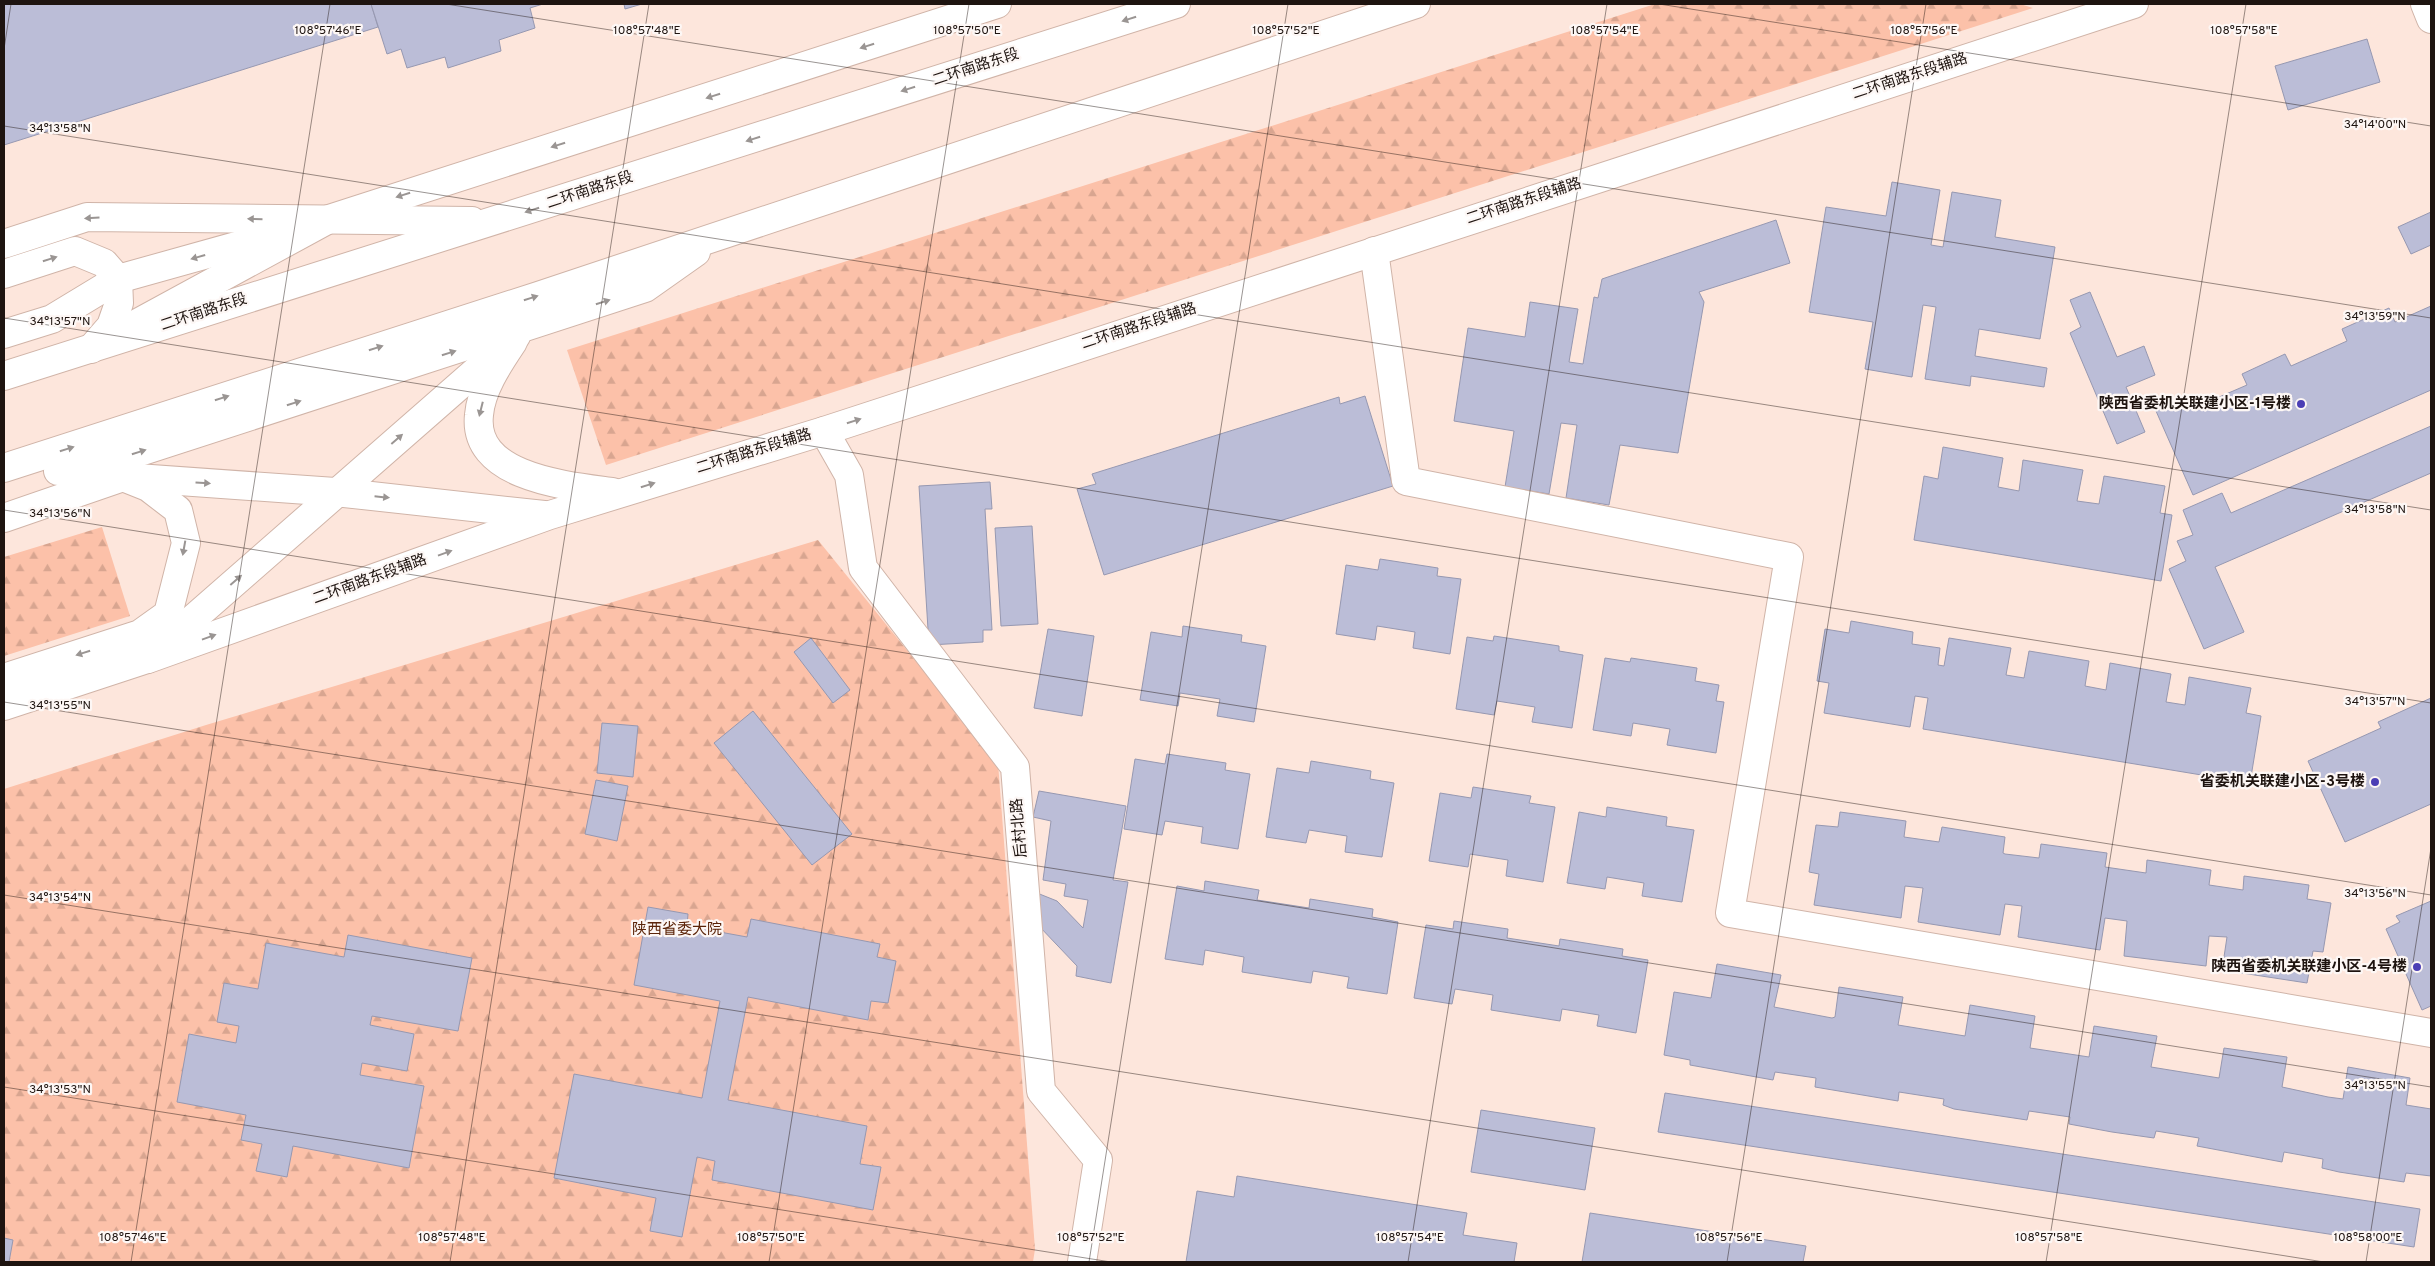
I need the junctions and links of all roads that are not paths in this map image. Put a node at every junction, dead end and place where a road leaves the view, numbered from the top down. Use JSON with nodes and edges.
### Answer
{"nodes":[{"id":1,"x":997,"y":4,"type":"edge"},
{"id":2,"x":1176,"y":4,"type":"edge"},
{"id":3,"x":1416,"y":4,"type":"edge"},
{"id":4,"x":2425,"y":4,"type":"edge"},
{"id":5,"x":2113,"y":6,"type":"edge"},
{"id":6,"x":2431,"y":19,"type":"edge"},
{"id":7,"x":329,"y":220,"type":"junction"},
{"id":8,"x":496,"y":221,"type":"junction"},
{"id":9,"x":719,"y":236,"type":"junction"},
{"id":10,"x":4,"y":244,"type":"edge"},
{"id":11,"x":1374,"y":251,"type":"junction"},
{"id":12,"x":4,"y":274,"type":"edge"},
{"id":13,"x":118,"y":279,"type":"junction"},
{"id":14,"x":522,"y":331,"type":"junction"},
{"id":15,"x":4,"y":334,"type":"edge"},
{"id":16,"x":90,"y":349,"type":"junction"},
{"id":17,"x":4,"y":376,"type":"edge"},
{"id":18,"x":824,"y":431,"type":"junction"},
{"id":19,"x":4,"y":468,"type":"edge"},
{"id":20,"x":58,"y":471,"type":"junction"},
{"id":21,"x":4,"y":473,"type":"edge"},
{"id":22,"x":123,"y":477,"type":"junction"},
{"id":23,"x":335,"y":492,"type":"junction"},
{"id":24,"x":621,"y":493,"type":"junction"},
{"id":25,"x":550,"y":515,"type":"junction"},
{"id":26,"x":4,"y":518,"type":"edge"},
{"id":27,"x":147,"y":659,"type":"junction"},
{"id":28,"x":4,"y":678,"type":"edge"},
{"id":29,"x":4,"y":706,"type":"edge"},
{"id":30,"x":2431,"y":1033,"type":"edge"},
{"id":31,"x":1082,"y":1262,"type":"edge"}],
"edges":[{"from":1,"to":7,"type":"main road","one_way":true},
{"from":2,"to":8,"type":"main road","name":"二环南路东段","one_way":true},
{"from":3,"to":9,"type":"main road"},
{"from":4,"to":6,"type":"main road"},
{"from":5,"to":11,"type":"main road","name":"二环南路东段辅路"},
{"from":7,"to":8,"type":"main road"},
{"from":7,"to":10,"type":"main road","one_way":true},
{"from":7,"to":13,"type":"main road","one_way":true},
{"from":7,"to":16,"type":"main road"},
{"from":8,"to":16,"type":"main road","name":"二环南路东段"},
{"from":14,"to":9,"type":"main road","one_way":true},
{"from":19,"to":9,"type":"main road","one_way":true},
{"from":18,"to":11,"type":"main road","name":"二环南路东段辅路","one_way":true},
{"from":11,"to":30,"type":"main road"},
{"from":12,"to":13,"type":"main road","one_way":true},
{"from":13,"to":15,"type":"main road"},
{"from":13,"to":16,"type":"main road"},
{"from":20,"to":14,"type":"main road","one_way":true},
{"from":23,"to":14,"type":"main road","one_way":true},
{"from":14,"to":24,"type":"main road","one_way":true},
{"from":16,"to":17,"type":"main road","name":"二环南路东段"},
{"from":24,"to":18,"type":"main road","name":"二环南路东段辅路","one_way":true},
{"from":18,"to":31,"type":"main road","name":"后村北路"},
{"from":20,"to":21,"type":"main road"},
{"from":20,"to":22,"type":"main road"},
{"from":22,"to":23,"type":"main road","one_way":true},
{"from":22,"to":26,"type":"main road"},
{"from":22,"to":28,"type":"main road","one_way":true},
{"from":23,"to":25,"type":"main road","one_way":true},
{"from":27,"to":23,"type":"main road","one_way":true},
{"from":24,"to":25,"type":"main road","name":"二环南路东段辅路"},
{"from":27,"to":25,"type":"main road","name":"二环南路东段辅路","one_way":true},
{"from":27,"to":29,"type":"main road","name":"二环南路东段辅路"}]}
